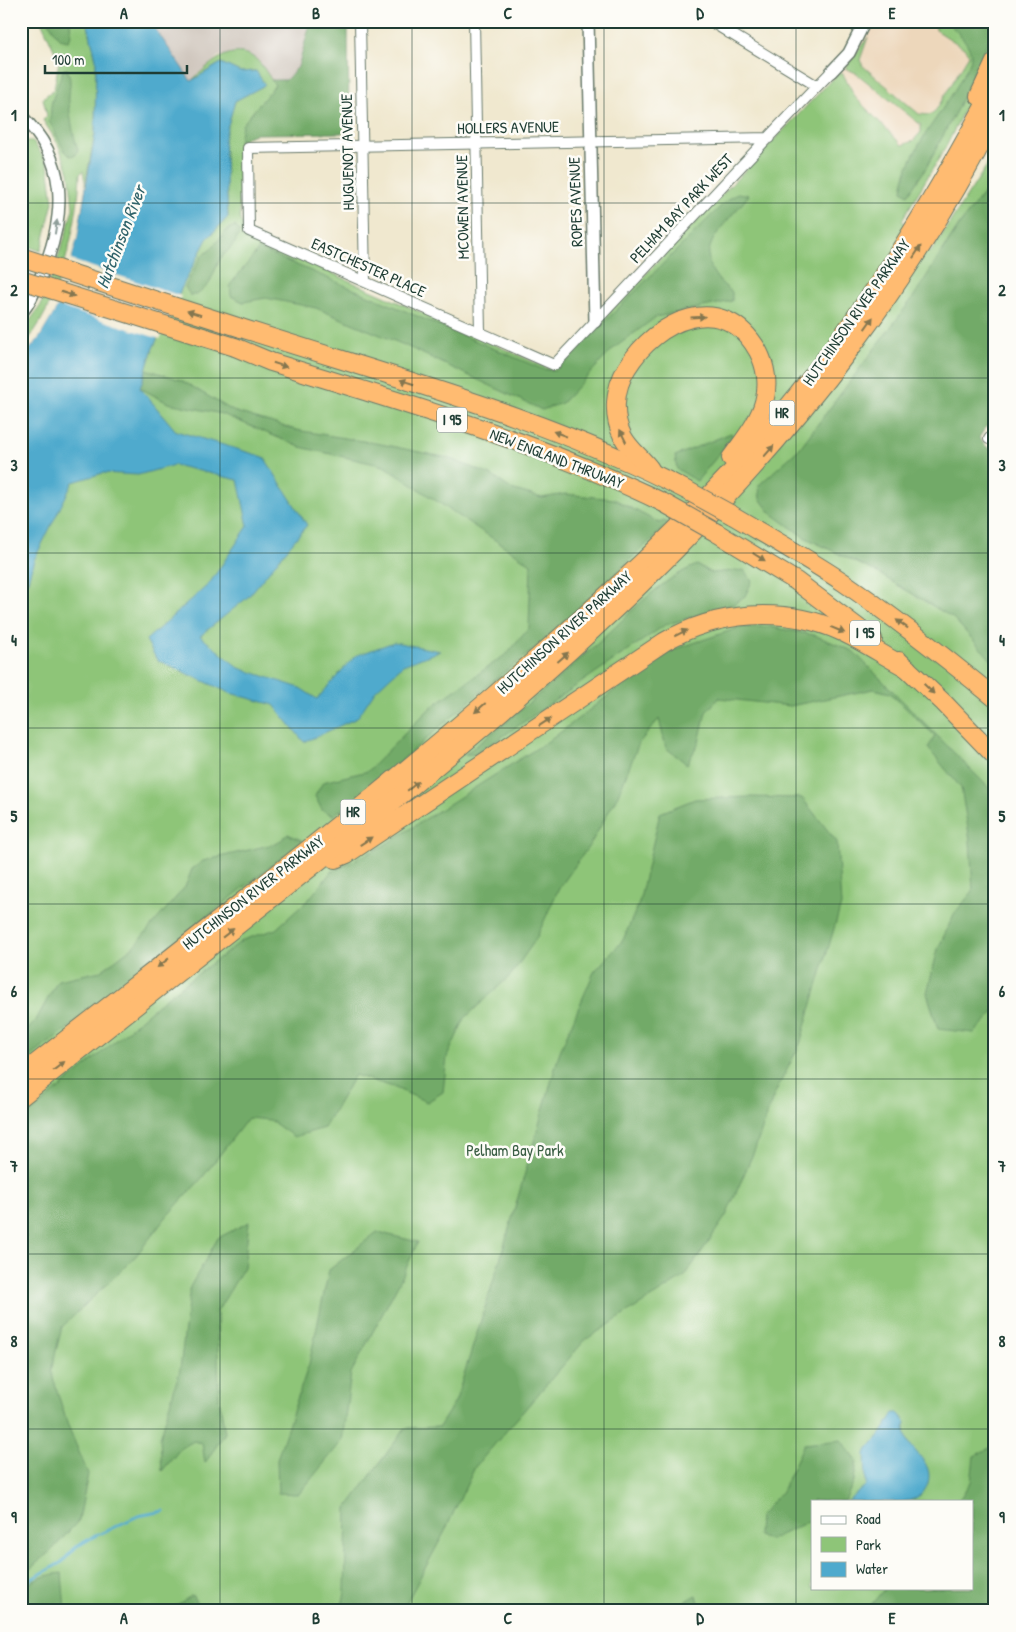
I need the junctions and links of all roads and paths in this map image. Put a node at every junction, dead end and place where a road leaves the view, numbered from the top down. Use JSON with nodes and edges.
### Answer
{"nodes":[{"id":1,"x":360,"y":21,"type":"edge"},
{"id":2,"x":474,"y":21,"type":"edge"},
{"id":3,"x":588,"y":21,"type":"edge"},
{"id":4,"x":710,"y":21,"type":"edge"},
{"id":5,"x":735,"y":21,"type":"edge"},
{"id":6,"x":865,"y":21,"type":"edge"},
{"id":7,"x":729,"y":32,"type":"junction"},
{"id":8,"x":995,"y":62,"type":"edge"},
{"id":9,"x":831,"y":72,"type":"joint"},
{"id":10,"x":818,"y":86,"type":"junction"},
{"id":11,"x":995,"y":86,"type":"edge"},
{"id":12,"x":21,"y":116,"type":"edge"},
{"id":13,"x":995,"y":117,"type":"edge"},
{"id":14,"x":769,"y":138,"type":"junction"},
{"id":15,"x":589,"y":142,"type":"junction"},
{"id":16,"x":995,"y":142,"type":"edge"},
{"id":17,"x":476,"y":143,"type":"junction"},
{"id":18,"x":362,"y":145,"type":"junction"},
{"id":19,"x":248,"y":148,"type":"joint"},
{"id":20,"x":954,"y":162,"type":"junction"},
{"id":21,"x":935,"y":224,"type":"junction"},
{"id":22,"x":21,"y":257,"type":"edge"},
{"id":23,"x":21,"y":280,"type":"edge"},
{"id":24,"x":365,"y":281,"type":"junction"},
{"id":25,"x":21,"y":313,"type":"edge"},
{"id":26,"x":595,"y":322,"type":"junction"},
{"id":27,"x":480,"y":332,"type":"junction"},
{"id":28,"x":554,"y":365,"type":"joint"},
{"id":29,"x":654,"y":473,"type":"junction"},
{"id":30,"x":691,"y":513,"type":"junction"},
{"id":31,"x":907,"y":668,"type":"junction"},
{"id":32,"x":995,"y":698,"type":"edge"},
{"id":33,"x":995,"y":756,"type":"edge"},
{"id":34,"x":307,"y":871,"type":"junction"},
{"id":35,"x":21,"y":1075,"type":"edge"},
{"id":36,"x":21,"y":1097,"type":"edge"}],
"edges":[{"from":1,"to":18,"type":"street","name":"HUGUENOT AVENUE"},
{"from":2,"to":17,"type":"street","name":"MCOWEN AVENUE"},
{"from":3,"to":15,"type":"street","name":"ROPES AVENUE"},
{"from":4,"to":7,"type":"street"},
{"from":5,"to":7,"type":"street"},
{"from":6,"to":9,"type":"street"},
{"from":7,"to":10,"type":"street"},
{"from":8,"to":20,"type":"highway"},
{"from":9,"to":10,"type":"street","name":"PELHAM BAY PARK WEST"},
{"from":10,"to":14,"type":"street","name":"PELHAM BAY PARK WEST"},
{"from":11,"to":20,"type":"highway","name":"HUTCHINSON RIVER PARKWAY"},
{"from":25,"to":12,"type":"street","one_way":true},
{"from":13,"to":21,"type":"highway","name":"HUTCHINSON RIVER PARKWAY"},
{"from":14,"to":15,"type":"street","name":"HOLLERS AVENUE"},
{"from":14,"to":26,"type":"street","name":"PELHAM BAY PARK WEST"},
{"from":15,"to":17,"type":"street","name":"HOLLERS AVENUE"},
{"from":15,"to":26,"type":"street","name":"ROPES AVENUE"},
{"from":16,"to":21,"type":"highway"},
{"from":17,"to":18,"type":"street","name":"HOLLERS AVENUE"},
{"from":17,"to":27,"type":"street","name":"MCOWEN AVENUE"},
{"from":18,"to":19,"type":"street","name":"HOLLERS AVENUE"},
{"from":18,"to":24,"type":"street","name":"HUGUENOT AVENUE"},
{"from":19,"to":24,"type":"street","name":"EASTCHESTER PLACE"},
{"from":20,"to":30,"type":"highway","name":"HUTCHINSON RIVER PARKWAY","number":"HR"},
{"from":34,"to":21,"type":"highway","name":"HUTCHINSON RIVER PARKWAY","number":"HR","one_way":true},
{"from":29,"to":22,"type":"highway","name":"NEW ENGLAND THRUWAY","number":"I 95","one_way":true,"bridge":true},
{"from":23,"to":31,"type":"highway","name":"NEW ENGLAND THRUWAY","number":"I 95","one_way":true,"bridge":true},
{"from":24,"to":27,"type":"street","name":"EASTCHESTER PLACE"},
{"from":26,"to":28,"type":"street","name":"PELHAM BAY PARK WEST"},
{"from":27,"to":28,"type":"street","name":"EASTCHESTER PLACE"},
{"from":29,"to":30,"type":"highway","one_way":true},
{"from":32,"to":29,"type":"highway","name":"NEW ENGLAND THRUWAY","number":"I 95","one_way":true,"bridge":true},
{"from":30,"to":35,"type":"highway","name":"HUTCHINSON RIVER PARKWAY","number":"HR","one_way":true},
{"from":31,"to":33,"type":"highway","name":"NEW ENGLAND THRUWAY","number":"I 95","one_way":true},
{"from":34,"to":31,"type":"highway","one_way":true},
{"from":36,"to":34,"type":"highway","name":"HUTCHINSON RIVER PARKWAY","number":"HR","one_way":true}]}
